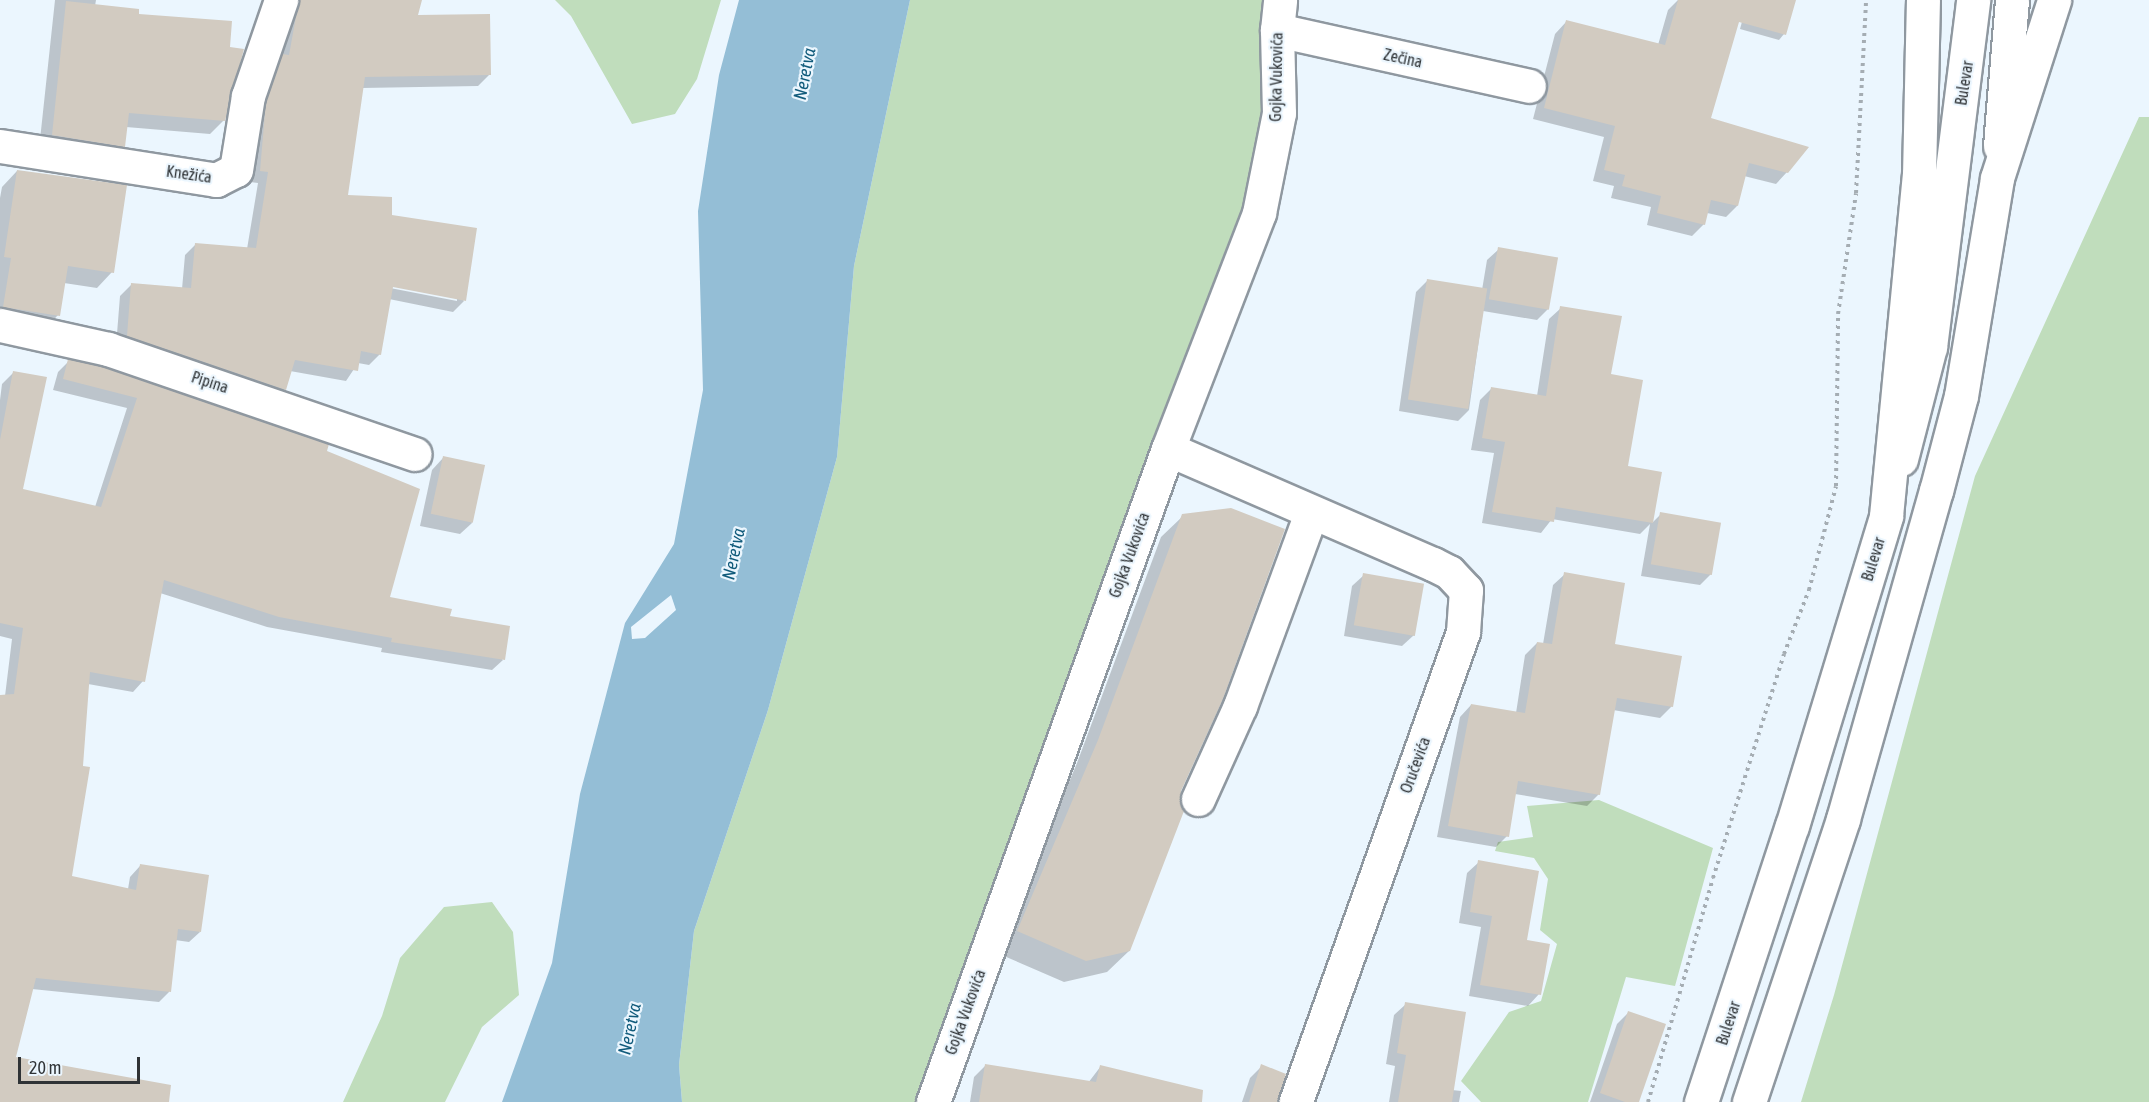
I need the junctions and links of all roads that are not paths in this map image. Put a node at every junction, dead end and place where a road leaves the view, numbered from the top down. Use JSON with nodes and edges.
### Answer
{"nodes":[{"id":1,"x":280,"y":0,"type":"edge"},
{"id":2,"x":1923,"y":0,"type":"edge"},
{"id":3,"x":1973,"y":0,"type":"edge"},
{"id":4,"x":2012,"y":0,"type":"edge"},
{"id":5,"x":2054,"y":0,"type":"edge"},
{"id":6,"x":1278,"y":15,"type":"edge"},
{"id":7,"x":1529,"y":86,"type":"dead end"},
{"id":8,"x":0,"y":146,"type":"edge"},
{"id":9,"x":1997,"y":178,"type":"junction"},
{"id":10,"x":0,"y":325,"type":"edge"},
{"id":11,"x":1168,"y":449,"type":"junction"},
{"id":12,"x":415,"y":454,"type":"dead end"},
{"id":13,"x":1311,"y":513,"type":"junction"},
{"id":14,"x":1886,"y":516,"type":"junction"},
{"id":15,"x":1198,"y":799,"type":"dead end"},
{"id":16,"x":933,"y":1102,"type":"edge"},
{"id":17,"x":1296,"y":1102,"type":"edge"},
{"id":18,"x":1701,"y":1102,"type":"edge"},
{"id":19,"x":1749,"y":1102,"type":"edge"}],
"edges":[{"from":1,"to":8,"type":"street","name":"Knežića"},
{"from":2,"to":14,"type":"street"},
{"from":3,"to":14,"type":"street","name":"Bulevar"},
{"from":4,"to":9,"type":"street"},
{"from":5,"to":9,"type":"street"},
{"from":6,"to":7,"type":"street","name":"Zečina"},
{"from":6,"to":11,"type":"street","name":"Gojka Vukovića"},
{"from":9,"to":19,"type":"street"},
{"from":10,"to":12,"type":"street","name":"Pipina"},
{"from":11,"to":13,"type":"street","name":"Oručevića"},
{"from":11,"to":16,"type":"street","name":"Gojka Vukovića"},
{"from":13,"to":15,"type":"street"},
{"from":13,"to":17,"type":"street","name":"Oručevića"},
{"from":14,"to":18,"type":"street","name":"Bulevar"}]}
